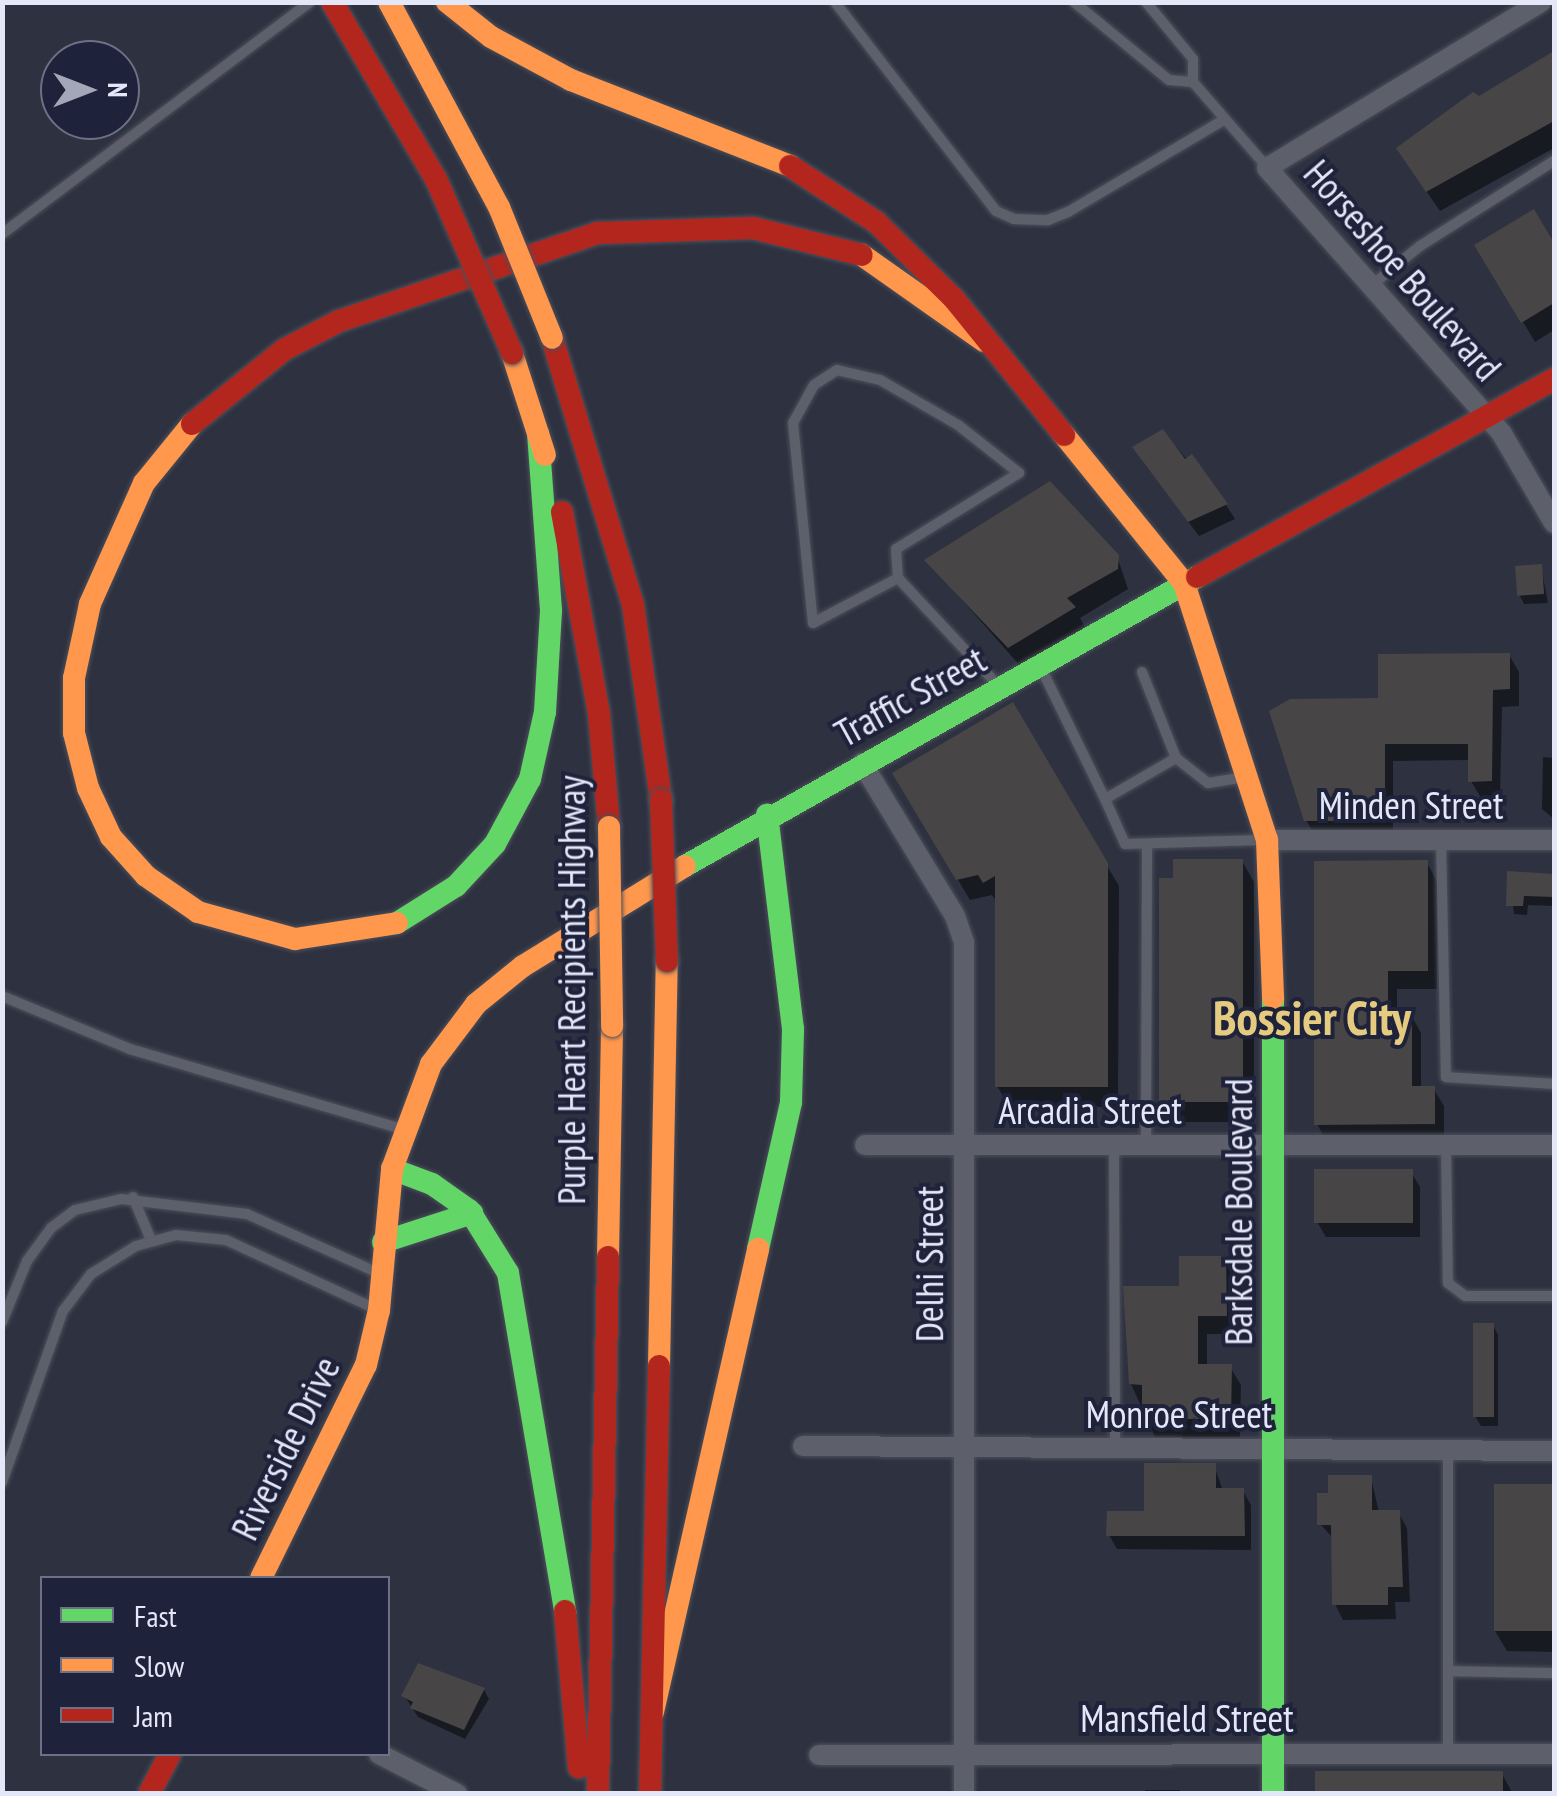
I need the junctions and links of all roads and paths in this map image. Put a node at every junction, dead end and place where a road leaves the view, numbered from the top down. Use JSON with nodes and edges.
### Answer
{"nodes":[{"id":1,"x":310,"y":2,"type":"edge"},
{"id":2,"x":332,"y":2,"type":"edge"},
{"id":3,"x":389,"y":2,"type":"edge"},
{"id":4,"x":447,"y":2,"type":"edge"},
{"id":5,"x":835,"y":2,"type":"edge"},
{"id":6,"x":1074,"y":2,"type":"edge"},
{"id":7,"x":1146,"y":2,"type":"edge"},
{"id":8,"x":1541,"y":2,"type":"edge"},
{"id":9,"x":1193,"y":82,"type":"junction"},
{"id":10,"x":1226,"y":119,"type":"junction"},
{"id":11,"x":1554,"y":162,"type":"edge"},
{"id":12,"x":1267,"y":168,"type":"junction"},
{"id":13,"x":2,"y":234,"type":"edge"},
{"id":14,"x":1371,"y":286,"type":"junction"},
{"id":15,"x":984,"y":341,"type":"junction"},
{"id":16,"x":1554,"y":379,"type":"edge"},
{"id":17,"x":1486,"y":419,"type":"junction"},
{"id":18,"x":538,"y":432,"type":"junction"},
{"id":19,"x":1554,"y":523,"type":"edge"},
{"id":20,"x":898,"y":578,"type":"junction"},
{"id":21,"x":1184,"y":583,"type":"junction"},
{"id":22,"x":1039,"y":664,"type":"junction"},
{"id":23,"x":1142,"y":672,"type":"dead end"},
{"id":24,"x":999,"y":686,"type":"junction"},
{"id":25,"x":1176,"y":758,"type":"junction"},
{"id":26,"x":862,"y":764,"type":"junction"},
{"id":27,"x":1246,"y":777,"type":"junction"},
{"id":28,"x":1104,"y":798,"type":"junction"},
{"id":29,"x":768,"y":816,"type":"junction"},
{"id":30,"x":1267,"y":840,"type":"junction"},
{"id":31,"x":1441,"y":840,"type":"junction"},
{"id":32,"x":1554,"y":840,"type":"edge"},
{"id":33,"x":1146,"y":844,"type":"junction"},
{"id":34,"x":2,"y":996,"type":"edge"},
{"id":35,"x":1554,"y":1084,"type":"edge"},
{"id":36,"x":402,"y":1130,"type":"junction"},
{"id":37,"x":865,"y":1144,"type":"dead end"},
{"id":38,"x":1554,"y":1144,"type":"edge"},
{"id":39,"x":965,"y":1145,"type":"junction"},
{"id":40,"x":1446,"y":1145,"type":"junction"},
{"id":41,"x":1114,"y":1146,"type":"junction"},
{"id":42,"x":1146,"y":1146,"type":"junction"},
{"id":43,"x":1273,"y":1146,"type":"junction"},
{"id":44,"x":392,"y":1169,"type":"junction"},
{"id":45,"x":133,"y":1198,"type":"junction"},
{"id":46,"x":472,"y":1214,"type":"junction"},
{"id":47,"x":151,"y":1240,"type":"junction"},
{"id":48,"x":383,"y":1242,"type":"junction"},
{"id":49,"x":382,"y":1274,"type":"junction"},
{"id":50,"x":1554,"y":1296,"type":"edge"},
{"id":51,"x":379,"y":1310,"type":"junction"},
{"id":52,"x":2,"y":1322,"type":"edge"},
{"id":53,"x":804,"y":1446,"type":"dead end"},
{"id":54,"x":963,"y":1448,"type":"junction"},
{"id":55,"x":1115,"y":1449,"type":"junction"},
{"id":56,"x":1273,"y":1450,"type":"junction"},
{"id":57,"x":1448,"y":1450,"type":"junction"},
{"id":58,"x":1554,"y":1451,"type":"edge"},
{"id":59,"x":2,"y":1482,"type":"edge"},
{"id":60,"x":262,"y":1576,"type":"edge"},
{"id":61,"x":1448,"y":1671,"type":"junction"},
{"id":62,"x":1554,"y":1673,"type":"edge"},
{"id":63,"x":652,"y":1712,"type":"junction"},
{"id":64,"x":1272,"y":1753,"type":"junction"},
{"id":65,"x":964,"y":1754,"type":"junction"},
{"id":66,"x":1448,"y":1754,"type":"junction"},
{"id":67,"x":1554,"y":1754,"type":"edge"},
{"id":68,"x":819,"y":1755,"type":"dead end"},
{"id":69,"x":169,"y":1756,"type":"edge"},
{"id":70,"x":383,"y":1756,"type":"edge"},
{"id":71,"x":149,"y":1794,"type":"edge"},
{"id":72,"x":457,"y":1794,"type":"edge"},
{"id":73,"x":583,"y":1794,"type":"edge"},
{"id":74,"x":598,"y":1794,"type":"edge"},
{"id":75,"x":650,"y":1794,"type":"edge"},
{"id":76,"x":964,"y":1794,"type":"edge"},
{"id":77,"x":1272,"y":1794,"type":"edge"}],
"edges":[{"from":1,"to":13,"type":"lane"},
{"from":2,"to":18,"type":"main road","name":"Purple Heart Recipients Highway","bridge":true},
{"from":3,"to":63,"type":"main road","bridge":true},
{"from":4,"to":15,"type":"main road"},
{"from":5,"to":10,"type":"lane"},
{"from":6,"to":9,"type":"lane"},
{"from":7,"to":9,"type":"lane"},
{"from":8,"to":12,"type":"street"},
{"from":9,"to":10,"type":"lane"},
{"from":10,"to":12,"type":"lane"},
{"from":11,"to":14,"type":"lane"},
{"from":12,"to":14,"type":"street","name":"Horseshoe Boulevard"},
{"from":14,"to":17,"type":"street","name":"Horseshoe Boulevard"},
{"from":15,"to":18,"type":"main road"},
{"from":15,"to":21,"type":"main road"},
{"from":16,"to":17,"type":"main road","name":"Traffic Street"},
{"from":17,"to":19,"type":"street","name":"Horseshoe Boulevard"},
{"from":17,"to":21,"type":"main road","name":"Traffic Street"},
{"from":18,"to":74,"type":"main road","name":"Purple Heart Recipients Highway","bridge":true},
{"from":20,"to":20,"type":"lane"},
{"from":20,"to":24,"type":"lane"},
{"from":21,"to":22,"type":"main road","name":"Traffic Street"},
{"from":21,"to":27,"type":"main road","name":"Barksdale Boulevard"},
{"from":22,"to":24,"type":"main road","name":"Traffic Street"},
{"from":22,"to":28,"type":"lane"},
{"from":23,"to":25,"type":"lane"},
{"from":24,"to":26,"type":"main road","name":"Traffic Street"},
{"from":25,"to":27,"type":"lane"},
{"from":25,"to":28,"type":"lane"},
{"from":26,"to":29,"type":"main road","name":"Traffic Street"},
{"from":26,"to":39,"type":"street","name":"Delhi Street"},
{"from":27,"to":30,"type":"main road","name":"Barksdale Boulevard"},
{"from":28,"to":33,"type":"lane"},
{"from":29,"to":36,"type":"main road","name":"Traffic Street"},
{"from":29,"to":63,"type":"main road"},
{"from":30,"to":31,"type":"street","name":"Minden Street"},
{"from":30,"to":33,"type":"lane"},
{"from":30,"to":43,"type":"main road","name":"Barksdale Boulevard"},
{"from":31,"to":32,"type":"street","name":"Minden Street"},
{"from":31,"to":35,"type":"lane"},
{"from":33,"to":42,"type":"lane"},
{"from":34,"to":36,"type":"lane"},
{"from":36,"to":44,"type":"main road","name":"Traffic Street"},
{"from":37,"to":39,"type":"street","name":"Arcadia Street"},
{"from":38,"to":40,"type":"street","name":"Arcadia Street"},
{"from":39,"to":41,"type":"street","name":"Arcadia Street"},
{"from":39,"to":54,"type":"street","name":"Delhi Street"},
{"from":40,"to":43,"type":"street","name":"Arcadia Street"},
{"from":40,"to":50,"type":"lane"},
{"from":41,"to":42,"type":"street","name":"Arcadia Street"},
{"from":41,"to":55,"type":"lane"},
{"from":42,"to":43,"type":"street","name":"Arcadia Street"},
{"from":43,"to":56,"type":"main road","name":"Barksdale Boulevard"},
{"from":44,"to":46,"type":"main road"},
{"from":44,"to":48,"type":"main road","name":"Riverside Drive"},
{"from":45,"to":47,"type":"lane"},
{"from":45,"to":49,"type":"lane"},
{"from":45,"to":52,"type":"lane"},
{"from":46,"to":48,"type":"main road"},
{"from":46,"to":73,"type":"main road"},
{"from":47,"to":51,"type":"lane"},
{"from":47,"to":59,"type":"lane"},
{"from":48,"to":49,"type":"main road","name":"Riverside Drive"},
{"from":49,"to":51,"type":"main road","name":"Riverside Drive"},
{"from":51,"to":60,"type":"main road","name":"Riverside Drive"},
{"from":53,"to":54,"type":"street","name":"Monroe Street"},
{"from":54,"to":55,"type":"street","name":"Monroe Street"},
{"from":54,"to":65,"type":"street","name":"Delhi Street"},
{"from":55,"to":56,"type":"street","name":"Monroe Street"},
{"from":56,"to":57,"type":"street","name":"Monroe Street"},
{"from":56,"to":64,"type":"main road","name":"Barksdale Boulevard"},
{"from":57,"to":58,"type":"street","name":"Monroe Street"},
{"from":57,"to":61,"type":"lane"},
{"from":61,"to":62,"type":"lane"},
{"from":61,"to":66,"type":"lane"},
{"from":63,"to":75,"type":"main road"},
{"from":64,"to":65,"type":"street","name":"Mansfield Street"},
{"from":64,"to":66,"type":"street","name":"Mansfield Street"},
{"from":64,"to":77,"type":"main road","name":"Barksdale Boulevard"},
{"from":65,"to":68,"type":"street","name":"Mansfield Street"},
{"from":65,"to":76,"type":"street","name":"Delhi Street"},
{"from":66,"to":67,"type":"street","name":"Mansfield Street"},
{"from":69,"to":71,"type":"main road"},
{"from":70,"to":72,"type":"street"}]}
